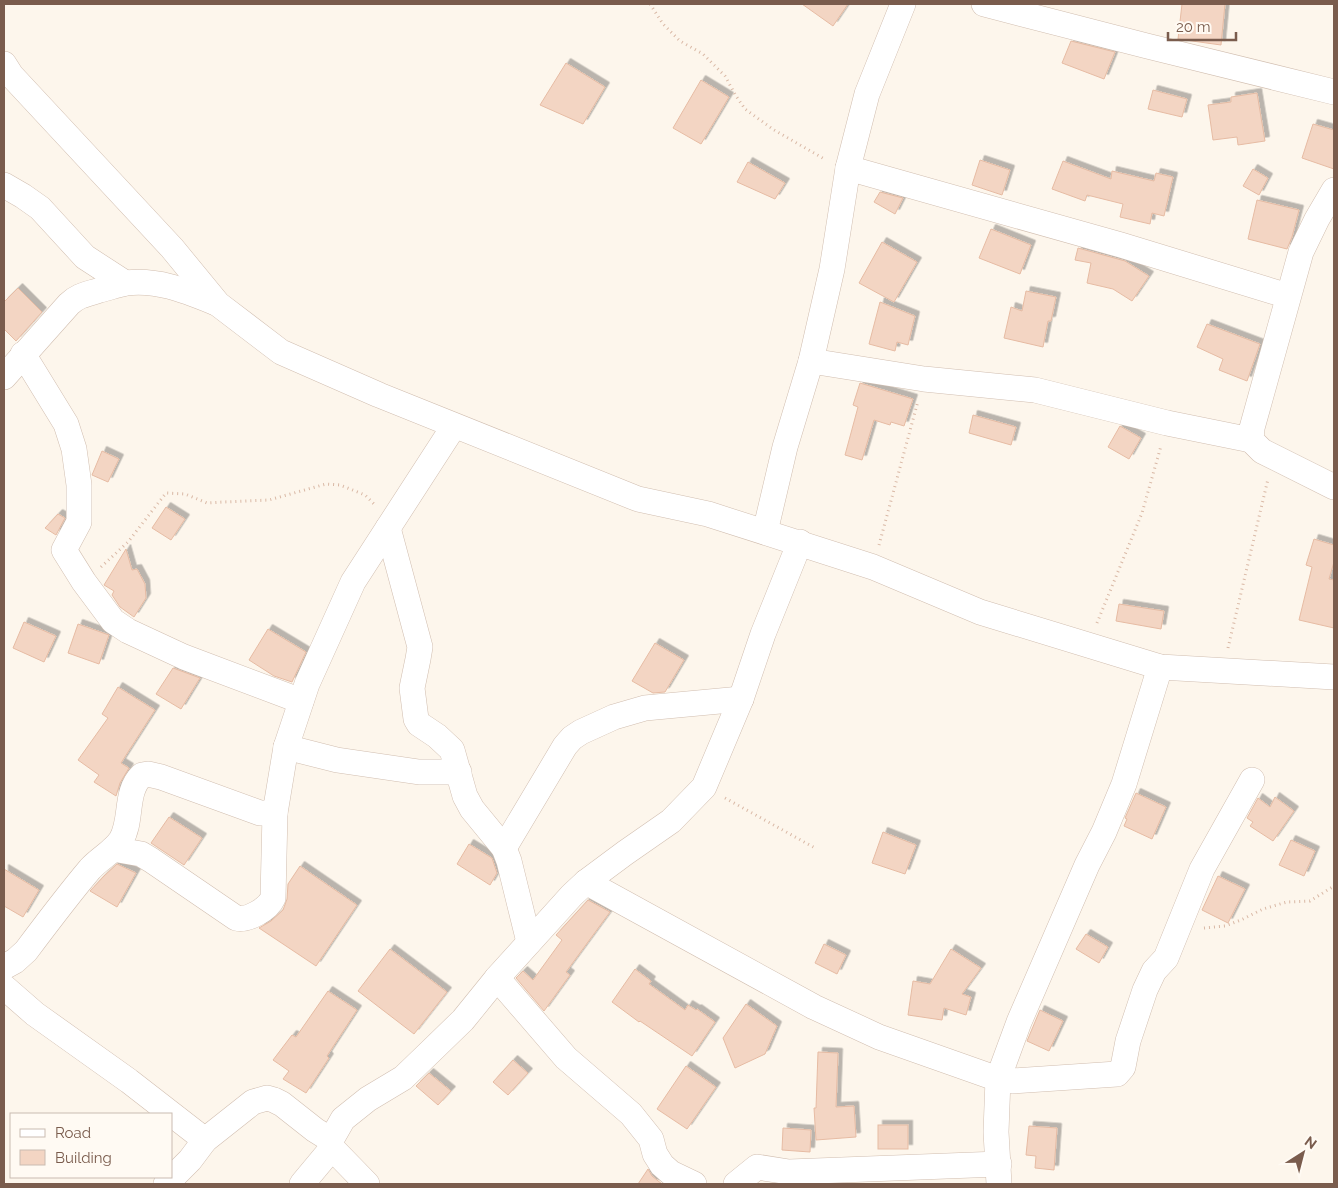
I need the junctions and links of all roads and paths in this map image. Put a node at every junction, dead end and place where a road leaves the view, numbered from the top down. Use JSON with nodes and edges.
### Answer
{"nodes":[{"id":1,"x":650,"y":4,"type":"edge"},
{"id":2,"x":903,"y":4,"type":"edge"},
{"id":3,"x":984,"y":4,"type":"edge"},
{"id":4,"x":4,"y":64,"type":"edge"},
{"id":5,"x":1334,"y":92,"type":"edge"},
{"id":6,"x":847,"y":170,"type":"junction"},
{"id":7,"x":4,"y":186,"type":"edge"},
{"id":8,"x":1334,"y":190,"type":"edge"},
{"id":9,"x":125,"y":283,"type":"junction"},
{"id":10,"x":1288,"y":296,"type":"junction"},
{"id":11,"x":218,"y":304,"type":"junction"},
{"id":12,"x":23,"y":354,"type":"junction"},
{"id":13,"x":811,"y":361,"type":"junction"},
{"id":14,"x":4,"y":377,"type":"edge"},
{"id":15,"x":924,"y":379,"type":"junction"},
{"id":16,"x":1167,"y":423,"type":"junction"},
{"id":17,"x":454,"y":426,"type":"junction"},
{"id":18,"x":1251,"y":440,"type":"junction"},
{"id":19,"x":1274,"y":457,"type":"junction"},
{"id":20,"x":1334,"y":487,"type":"edge"},
{"id":21,"x":388,"y":528,"type":"junction"},
{"id":22,"x":766,"y":532,"type":"junction"},
{"id":23,"x":800,"y":542,"type":"junction"},
{"id":24,"x":873,"y":566,"type":"junction"},
{"id":25,"x":84,"y":582,"type":"junction"},
{"id":26,"x":1088,"y":645,"type":"junction"},
{"id":27,"x":1160,"y":667,"type":"junction"},
{"id":28,"x":1222,"y":670,"type":"junction"},
{"id":29,"x":1334,"y":677,"type":"edge"},
{"id":30,"x":741,"y":700,"type":"junction"},
{"id":31,"x":301,"y":701,"type":"junction"},
{"id":32,"x":286,"y":747,"type":"junction"},
{"id":33,"x":459,"y":772,"type":"junction"},
{"id":34,"x":1252,"y":780,"type":"dead end"},
{"id":35,"x":704,"y":786,"type":"junction"},
{"id":36,"x":275,"y":813,"type":"junction"},
{"id":37,"x":504,"y":848,"type":"junction"},
{"id":38,"x":815,"y":848,"type":"dead end"},
{"id":39,"x":112,"y":850,"type":"junction"},
{"id":40,"x":586,"y":882,"type":"junction"},
{"id":41,"x":1334,"y":886,"type":"edge"},
{"id":42,"x":1177,"y":931,"type":"junction"},
{"id":43,"x":529,"y":942,"type":"junction"},
{"id":44,"x":4,"y":968,"type":"edge"},
{"id":45,"x":497,"y":978,"type":"junction"},
{"id":46,"x":4,"y":987,"type":"edge"},
{"id":47,"x":998,"y":1079,"type":"junction"},
{"id":48,"x":171,"y":1113,"type":"edge"},
{"id":49,"x":172,"y":1114,"type":"edge"},
{"id":50,"x":206,"y":1140,"type":"junction"},
{"id":51,"x":332,"y":1144,"type":"junction"},
{"id":52,"x":999,"y":1174,"type":"edge"},
{"id":53,"x":166,"y":1184,"type":"edge"},
{"id":54,"x":302,"y":1184,"type":"edge"},
{"id":55,"x":367,"y":1184,"type":"edge"},
{"id":56,"x":694,"y":1184,"type":"edge"},
{"id":57,"x":736,"y":1184,"type":"edge"}],
"edges":[{"from":1,"to":6,"type":"path"},
{"from":2,"to":6,"type":"street"},
{"from":3,"to":5,"type":"street"},
{"from":4,"to":11,"type":"street"},
{"from":6,"to":10,"type":"street"},
{"from":6,"to":13,"type":"street"},
{"from":7,"to":9,"type":"street"},
{"from":8,"to":10,"type":"street"},
{"from":9,"to":11,"type":"street"},
{"from":9,"to":12,"type":"street"},
{"from":10,"to":18,"type":"street"},
{"from":11,"to":17,"type":"street"},
{"from":12,"to":14,"type":"street"},
{"from":12,"to":25,"type":"street"},
{"from":13,"to":15,"type":"street"},
{"from":13,"to":22,"type":"street"},
{"from":15,"to":16,"type":"street"},
{"from":15,"to":24,"type":"path"},
{"from":16,"to":18,"type":"street"},
{"from":16,"to":26,"type":"path"},
{"from":17,"to":21,"type":"street"},
{"from":17,"to":22,"type":"street"},
{"from":18,"to":19,"type":"street"},
{"from":19,"to":20,"type":"street"},
{"from":19,"to":28,"type":"path"},
{"from":21,"to":25,"type":"path"},
{"from":21,"to":31,"type":"street"},
{"from":21,"to":33,"type":"street"},
{"from":22,"to":23,"type":"street"},
{"from":23,"to":24,"type":"street"},
{"from":23,"to":30,"type":"street"},
{"from":24,"to":26,"type":"street"},
{"from":25,"to":31,"type":"street"},
{"from":26,"to":27,"type":"street"},
{"from":27,"to":28,"type":"street"},
{"from":27,"to":47,"type":"street"},
{"from":28,"to":29,"type":"street"},
{"from":30,"to":35,"type":"street"},
{"from":30,"to":37,"type":"street"},
{"from":31,"to":32,"type":"street"},
{"from":32,"to":33,"type":"street"},
{"from":32,"to":36,"type":"street"},
{"from":33,"to":37,"type":"street"},
{"from":34,"to":42,"type":"street"},
{"from":35,"to":38,"type":"path"},
{"from":35,"to":40,"type":"street"},
{"from":36,"to":39,"type":"street"},
{"from":36,"to":39,"type":"street"},
{"from":37,"to":43,"type":"street"},
{"from":39,"to":44,"type":"street"},
{"from":40,"to":43,"type":"street"},
{"from":40,"to":47,"type":"street"},
{"from":41,"to":42,"type":"path"},
{"from":42,"to":47,"type":"street"},
{"from":43,"to":45,"type":"street"},
{"from":45,"to":51,"type":"street"},
{"from":45,"to":56,"type":"street"},
{"from":46,"to":48,"type":"street"},
{"from":47,"to":52,"type":"street"},
{"from":49,"to":50,"type":"street"},
{"from":50,"to":51,"type":"street"},
{"from":50,"to":53,"type":"street"},
{"from":51,"to":54,"type":"street"},
{"from":51,"to":55,"type":"street"},
{"from":52,"to":57,"type":"street"}]}
